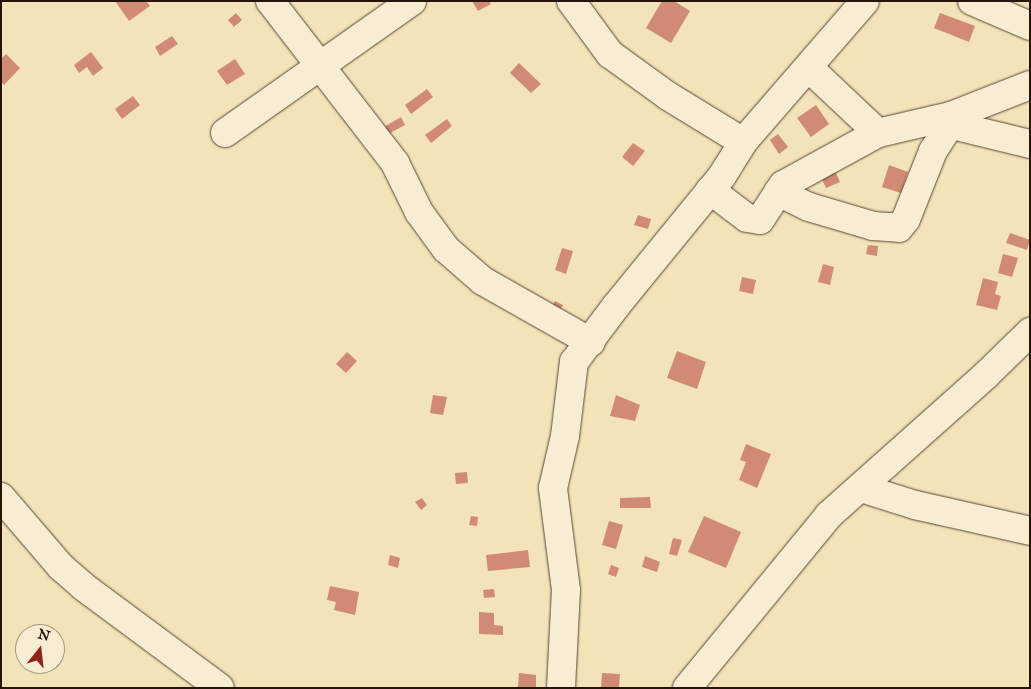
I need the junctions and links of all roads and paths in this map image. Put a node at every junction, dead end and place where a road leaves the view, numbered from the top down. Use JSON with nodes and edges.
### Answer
{"nodes":[{"id":1,"x":270,"y":1,"type":"edge"},
{"id":2,"x":412,"y":1,"type":"edge"},
{"id":3,"x":570,"y":1,"type":"edge"},
{"id":4,"x":865,"y":1,"type":"edge"},
{"id":5,"x":972,"y":1,"type":"edge"},
{"id":6,"x":1030,"y":26,"type":"edge"},
{"id":7,"x":318,"y":67,"type":"junction"},
{"id":8,"x":809,"y":68,"type":"junction"},
{"id":9,"x":1030,"y":85,"type":"edge"},
{"id":10,"x":951,"y":119,"type":"junction"},
{"id":11,"x":225,"y":133,"type":"dead end"},
{"id":12,"x":878,"y":134,"type":"junction"},
{"id":13,"x":743,"y":142,"type":"junction"},
{"id":14,"x":1030,"y":144,"type":"edge"},
{"id":15,"x":710,"y":190,"type":"junction"},
{"id":16,"x":778,"y":192,"type":"junction"},
{"id":17,"x":1030,"y":332,"type":"edge"},
{"id":18,"x":591,"y":342,"type":"junction"},
{"id":19,"x":861,"y":488,"type":"junction"},
{"id":20,"x":1,"y":497,"type":"edge"},
{"id":21,"x":1030,"y":531,"type":"edge"},
{"id":22,"x":220,"y":688,"type":"edge"},
{"id":23,"x":561,"y":688,"type":"edge"},
{"id":24,"x":687,"y":688,"type":"edge"}],
"edges":[{"from":1,"to":7,"type":"street"},
{"from":2,"to":7,"type":"street"},
{"from":3,"to":13,"type":"street"},
{"from":4,"to":8,"type":"street"},
{"from":5,"to":6,"type":"street"},
{"from":7,"to":11,"type":"street"},
{"from":7,"to":18,"type":"street"},
{"from":8,"to":12,"type":"street"},
{"from":8,"to":13,"type":"street"},
{"from":9,"to":10,"type":"street"},
{"from":10,"to":12,"type":"street"},
{"from":10,"to":14,"type":"street"},
{"from":10,"to":16,"type":"street"},
{"from":12,"to":16,"type":"street"},
{"from":13,"to":15,"type":"street"},
{"from":15,"to":16,"type":"street"},
{"from":15,"to":18,"type":"street"},
{"from":17,"to":19,"type":"street"},
{"from":18,"to":23,"type":"street"},
{"from":19,"to":21,"type":"street"},
{"from":19,"to":24,"type":"street"},
{"from":20,"to":22,"type":"street"}]}
